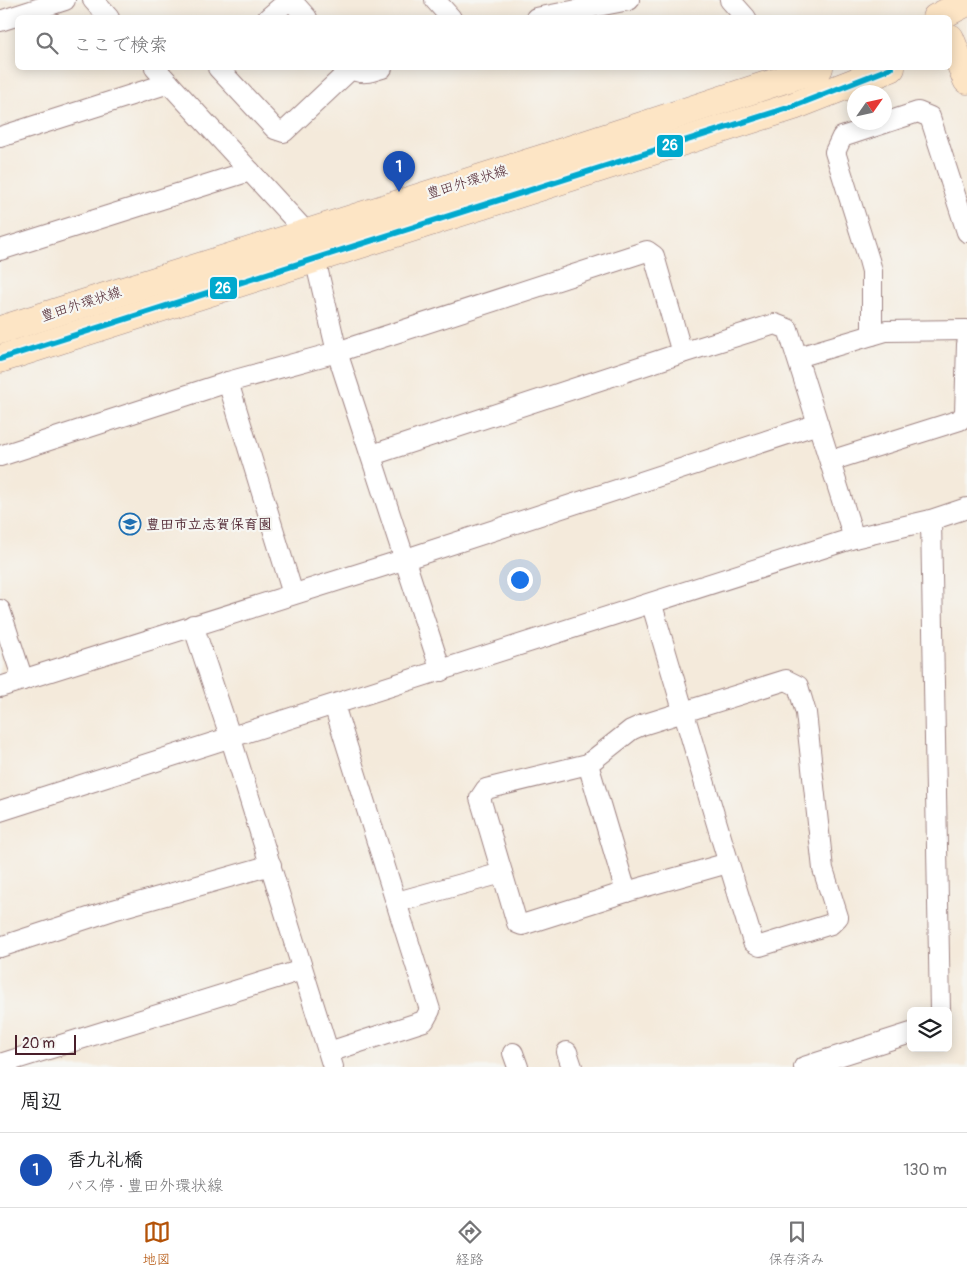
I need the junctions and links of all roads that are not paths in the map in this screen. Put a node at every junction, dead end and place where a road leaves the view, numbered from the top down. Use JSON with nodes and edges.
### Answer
{"nodes":[{"id":1,"x":65,"y":0,"type":"edge"},
{"id":2,"x":92,"y":0,"type":"edge"},
{"id":3,"x":290,"y":0,"type":"edge"},
{"id":4,"x":435,"y":0,"type":"edge"},
{"id":5,"x":629,"y":0,"type":"edge"},
{"id":6,"x":730,"y":0,"type":"edge"},
{"id":7,"x":967,"y":2,"type":"edge"},
{"id":8,"x":582,"y":4,"type":"edge"},
{"id":9,"x":19,"y":15,"type":"edge"},
{"id":10,"x":106,"y":15,"type":"edge"},
{"id":11,"x":272,"y":15,"type":"edge"},
{"id":12,"x":303,"y":15,"type":"edge"},
{"id":13,"x":448,"y":15,"type":"edge"},
{"id":14,"x":546,"y":15,"type":"edge"},
{"id":15,"x":743,"y":15,"type":"edge"},
{"id":16,"x":15,"y":16,"type":"edge"},
{"id":17,"x":952,"y":19,"type":"edge"},
{"id":18,"x":0,"y":21,"type":"edge"},
{"id":19,"x":952,"y":41,"type":"edge"},
{"id":20,"x":157,"y":70,"type":"edge"},
{"id":21,"x":220,"y":70,"type":"edge"},
{"id":22,"x":348,"y":70,"type":"edge"},
{"id":23,"x":357,"y":70,"type":"edge"},
{"id":24,"x":376,"y":70,"type":"edge"},
{"id":25,"x":813,"y":70,"type":"edge"},
{"id":26,"x":886,"y":70,"type":"edge"},
{"id":27,"x":967,"y":80,"type":"edge"},
{"id":28,"x":169,"y":83,"type":"junction"},
{"id":29,"x":0,"y":137,"type":"edge"},
{"id":30,"x":250,"y":171,"type":"junction"},
{"id":31,"x":306,"y":232,"type":"junction"},
{"id":32,"x":967,"y":232,"type":"edge"},
{"id":33,"x":0,"y":250,"type":"edge"},
{"id":34,"x":315,"y":259,"type":"junction"},
{"id":35,"x":0,"y":330,"type":"edge"},
{"id":36,"x":967,"y":330,"type":"edge"},
{"id":37,"x":872,"y":335,"type":"junction"},
{"id":38,"x":967,"y":344,"type":"edge"},
{"id":39,"x":337,"y":352,"type":"junction"},
{"id":40,"x":682,"y":352,"type":"junction"},
{"id":41,"x":798,"y":357,"type":"junction"},
{"id":42,"x":0,"y":359,"type":"edge"},
{"id":43,"x":228,"y":382,"type":"junction"},
{"id":44,"x":818,"y":424,"type":"junction"},
{"id":45,"x":372,"y":455,"type":"junction"},
{"id":46,"x":0,"y":456,"type":"edge"},
{"id":47,"x":830,"y":461,"type":"junction"},
{"id":48,"x":967,"y":508,"type":"edge"},
{"id":49,"x":931,"y":520,"type":"junction"},
{"id":50,"x":854,"y":538,"type":"junction"},
{"id":51,"x":406,"y":559,"type":"junction"},
{"id":52,"x":293,"y":594,"type":"junction"},
{"id":53,"x":652,"y":605,"type":"junction"},
{"id":54,"x":0,"y":610,"type":"edge"},
{"id":55,"x":193,"y":625,"type":"junction"},
{"id":56,"x":442,"y":671,"type":"junction"},
{"id":57,"x":22,"y":680,"type":"junction"},
{"id":58,"x":0,"y":687,"type":"edge"},
{"id":59,"x":334,"y":705,"type":"junction"},
{"id":60,"x":683,"y":712,"type":"junction"},
{"id":61,"x":231,"y":739,"type":"junction"},
{"id":62,"x":588,"y":764,"type":"junction"},
{"id":63,"x":0,"y":811,"type":"edge"},
{"id":64,"x":728,"y":863,"type":"junction"},
{"id":65,"x":270,"y":865,"type":"junction"},
{"id":66,"x":502,"y":873,"type":"junction"},
{"id":67,"x":626,"y":892,"type":"junction"},
{"id":68,"x":397,"y":902,"type":"junction"},
{"id":69,"x":0,"y":947,"type":"edge"},
{"id":70,"x":302,"y":970,"type":"junction"},
{"id":71,"x":940,"y":1007,"type":"edge"},
{"id":72,"x":907,"y":1034,"type":"edge"},
{"id":73,"x":331,"y":1060,"type":"edge"},
{"id":74,"x":13,"y":1063,"type":"edge"},
{"id":75,"x":804,"y":1067,"type":"edge"}],
"edges":[{"from":1,"to":9,"type":"street"},
{"from":2,"to":10,"type":"street"},
{"from":3,"to":11,"type":"street"},
{"from":3,"to":12,"type":"street"},
{"from":4,"to":13,"type":"street"},
{"from":5,"to":8,"type":"street"},
{"from":6,"to":15,"type":"street"},
{"from":7,"to":17,"type":"street"},
{"from":8,"to":14,"type":"street"},
{"from":16,"to":18,"type":"street"},
{"from":19,"to":27,"type":"street"},
{"from":20,"to":28,"type":"street"},
{"from":21,"to":22,"type":"street"},
{"from":23,"to":24,"type":"street"},
{"from":25,"to":31,"type":"street","name":"豊田外環状線"},
{"from":26,"to":34,"type":"street","name":"豊田外環状線"},
{"from":28,"to":29,"type":"street"},
{"from":28,"to":30,"type":"street"},
{"from":30,"to":31,"type":"street"},
{"from":30,"to":33,"type":"street"},
{"from":31,"to":35,"type":"street","name":"豊田外環状線"},
{"from":32,"to":37,"type":"street"},
{"from":34,"to":39,"type":"street"},
{"from":34,"to":42,"type":"street","name":"豊田外環状線"},
{"from":36,"to":37,"type":"street"},
{"from":37,"to":41,"type":"street"},
{"from":38,"to":47,"type":"street"},
{"from":39,"to":40,"type":"street"},
{"from":39,"to":43,"type":"street"},
{"from":39,"to":45,"type":"street"},
{"from":40,"to":41,"type":"street"},
{"from":40,"to":45,"type":"street"},
{"from":41,"to":44,"type":"street"},
{"from":43,"to":46,"type":"street"},
{"from":43,"to":52,"type":"street"},
{"from":44,"to":47,"type":"street"},
{"from":44,"to":51,"type":"street"},
{"from":45,"to":51,"type":"street"},
{"from":47,"to":50,"type":"street"},
{"from":48,"to":49,"type":"street"},
{"from":49,"to":50,"type":"street"},
{"from":49,"to":71,"type":"street"},
{"from":50,"to":53,"type":"street"},
{"from":51,"to":52,"type":"street"},
{"from":51,"to":56,"type":"street"},
{"from":52,"to":55,"type":"street"},
{"from":53,"to":56,"type":"street"},
{"from":53,"to":60,"type":"street"},
{"from":54,"to":57,"type":"street"},
{"from":55,"to":57,"type":"street"},
{"from":55,"to":61,"type":"street"},
{"from":56,"to":59,"type":"street"},
{"from":57,"to":58,"type":"street"},
{"from":59,"to":61,"type":"street"},
{"from":59,"to":68,"type":"street"},
{"from":60,"to":62,"type":"street"},
{"from":60,"to":64,"type":"street"},
{"from":60,"to":64,"type":"street"},
{"from":61,"to":63,"type":"street"},
{"from":61,"to":65,"type":"street"},
{"from":62,"to":66,"type":"street"},
{"from":62,"to":67,"type":"street"},
{"from":64,"to":67,"type":"street"},
{"from":65,"to":69,"type":"street"},
{"from":65,"to":70,"type":"street"},
{"from":66,"to":67,"type":"street"},
{"from":66,"to":68,"type":"street"},
{"from":68,"to":73,"type":"street"},
{"from":70,"to":73,"type":"street"},
{"from":70,"to":74,"type":"street"},
{"from":72,"to":75,"type":"street"}]}
